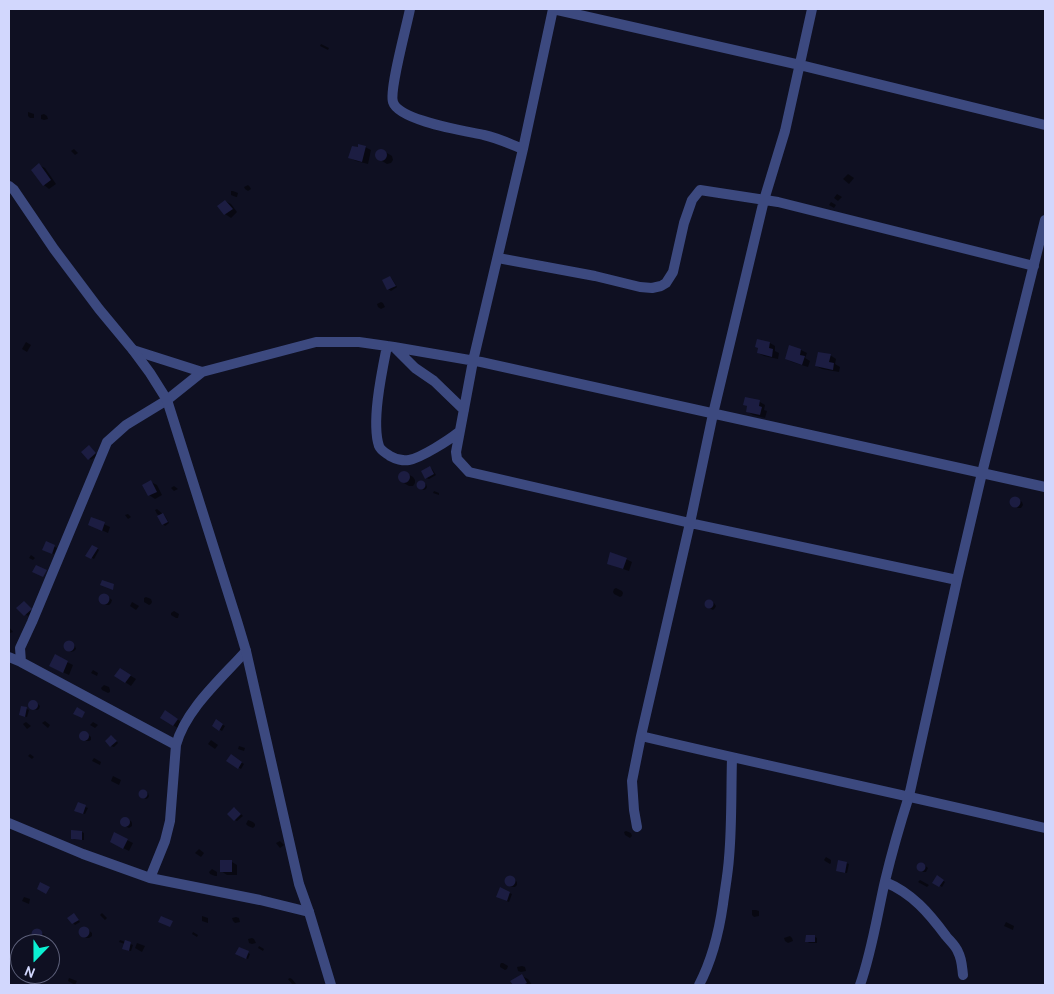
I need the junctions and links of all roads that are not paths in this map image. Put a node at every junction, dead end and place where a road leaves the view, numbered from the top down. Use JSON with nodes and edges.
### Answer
{"nodes":[{"id":1,"x":410,"y":9,"type":"edge"},
{"id":2,"x":553,"y":9,"type":"edge"},
{"id":3,"x":812,"y":9,"type":"edge"},
{"id":4,"x":800,"y":65,"type":"junction"},
{"id":5,"x":1045,"y":124,"type":"edge"},
{"id":6,"x":523,"y":149,"type":"junction"},
{"id":7,"x":9,"y":186,"type":"edge"},
{"id":8,"x":764,"y":200,"type":"junction"},
{"id":9,"x":1045,"y":220,"type":"edge"},
{"id":10,"x":498,"y":258,"type":"junction"},
{"id":11,"x":1034,"y":266,"type":"junction"},
{"id":12,"x":391,"y":347,"type":"junction"},
{"id":13,"x":133,"y":350,"type":"junction"},
{"id":14,"x":473,"y":361,"type":"junction"},
{"id":15,"x":202,"y":372,"type":"junction"},
{"id":16,"x":167,"y":400,"type":"junction"},
{"id":17,"x":464,"y":410,"type":"junction"},
{"id":18,"x":713,"y":414,"type":"junction"},
{"id":19,"x":459,"y":432,"type":"junction"},
{"id":20,"x":982,"y":473,"type":"junction"},
{"id":21,"x":1045,"y":487,"type":"edge"},
{"id":22,"x":690,"y":523,"type":"junction"},
{"id":23,"x":956,"y":580,"type":"junction"},
{"id":24,"x":20,"y":648,"type":"junction"},
{"id":25,"x":246,"y":651,"type":"junction"},
{"id":26,"x":9,"y":655,"type":"edge"},
{"id":27,"x":21,"y":662,"type":"junction"},
{"id":28,"x":641,"y":736,"type":"junction"},
{"id":29,"x":176,"y":745,"type":"junction"},
{"id":30,"x":732,"y":758,"type":"junction"},
{"id":31,"x":909,"y":796,"type":"junction"},
{"id":32,"x":9,"y":823,"type":"edge"},
{"id":33,"x":638,"y":827,"type":"dead end"},
{"id":34,"x":1045,"y":828,"type":"edge"},
{"id":35,"x":150,"y":878,"type":"junction"},
{"id":36,"x":884,"y":882,"type":"junction"},
{"id":37,"x":309,"y":912,"type":"junction"},
{"id":38,"x":963,"y":975,"type":"dead end"},
{"id":39,"x":332,"y":985,"type":"edge"},
{"id":40,"x":699,"y":985,"type":"edge"},
{"id":41,"x":860,"y":985,"type":"edge"}],
"edges":[{"from":1,"to":6,"type":"street"},
{"from":2,"to":4,"type":"street"},
{"from":2,"to":6,"type":"street"},
{"from":3,"to":4,"type":"street"},
{"from":4,"to":5,"type":"street"},
{"from":4,"to":8,"type":"street"},
{"from":6,"to":10,"type":"street"},
{"from":7,"to":13,"type":"street"},
{"from":8,"to":10,"type":"street"},
{"from":8,"to":11,"type":"street"},
{"from":8,"to":18,"type":"street"},
{"from":9,"to":11,"type":"street"},
{"from":10,"to":14,"type":"street"},
{"from":11,"to":20,"type":"street"},
{"from":12,"to":14,"type":"street"},
{"from":12,"to":15,"type":"street"},
{"from":12,"to":17,"type":"street"},
{"from":12,"to":19,"type":"street"},
{"from":13,"to":15,"type":"street"},
{"from":13,"to":16,"type":"street"},
{"from":14,"to":17,"type":"street"},
{"from":14,"to":18,"type":"street"},
{"from":15,"to":16,"type":"street"},
{"from":16,"to":24,"type":"street"},
{"from":16,"to":25,"type":"street"},
{"from":17,"to":19,"type":"street"},
{"from":18,"to":20,"type":"street"},
{"from":18,"to":22,"type":"street"},
{"from":19,"to":22,"type":"street"},
{"from":20,"to":21,"type":"street"},
{"from":20,"to":23,"type":"street"},
{"from":22,"to":23,"type":"street"},
{"from":22,"to":28,"type":"street"},
{"from":23,"to":31,"type":"street"},
{"from":24,"to":26,"type":"street"},
{"from":24,"to":27,"type":"street"},
{"from":25,"to":29,"type":"street"},
{"from":25,"to":37,"type":"street"},
{"from":26,"to":27,"type":"street"},
{"from":27,"to":29,"type":"street"},
{"from":28,"to":30,"type":"street"},
{"from":28,"to":33,"type":"street"},
{"from":29,"to":35,"type":"street"},
{"from":30,"to":31,"type":"street"},
{"from":30,"to":40,"type":"street"},
{"from":31,"to":34,"type":"street"},
{"from":31,"to":36,"type":"street"},
{"from":32,"to":35,"type":"street"},
{"from":35,"to":37,"type":"street"},
{"from":36,"to":38,"type":"street"},
{"from":36,"to":41,"type":"street"},
{"from":37,"to":39,"type":"street"}]}
